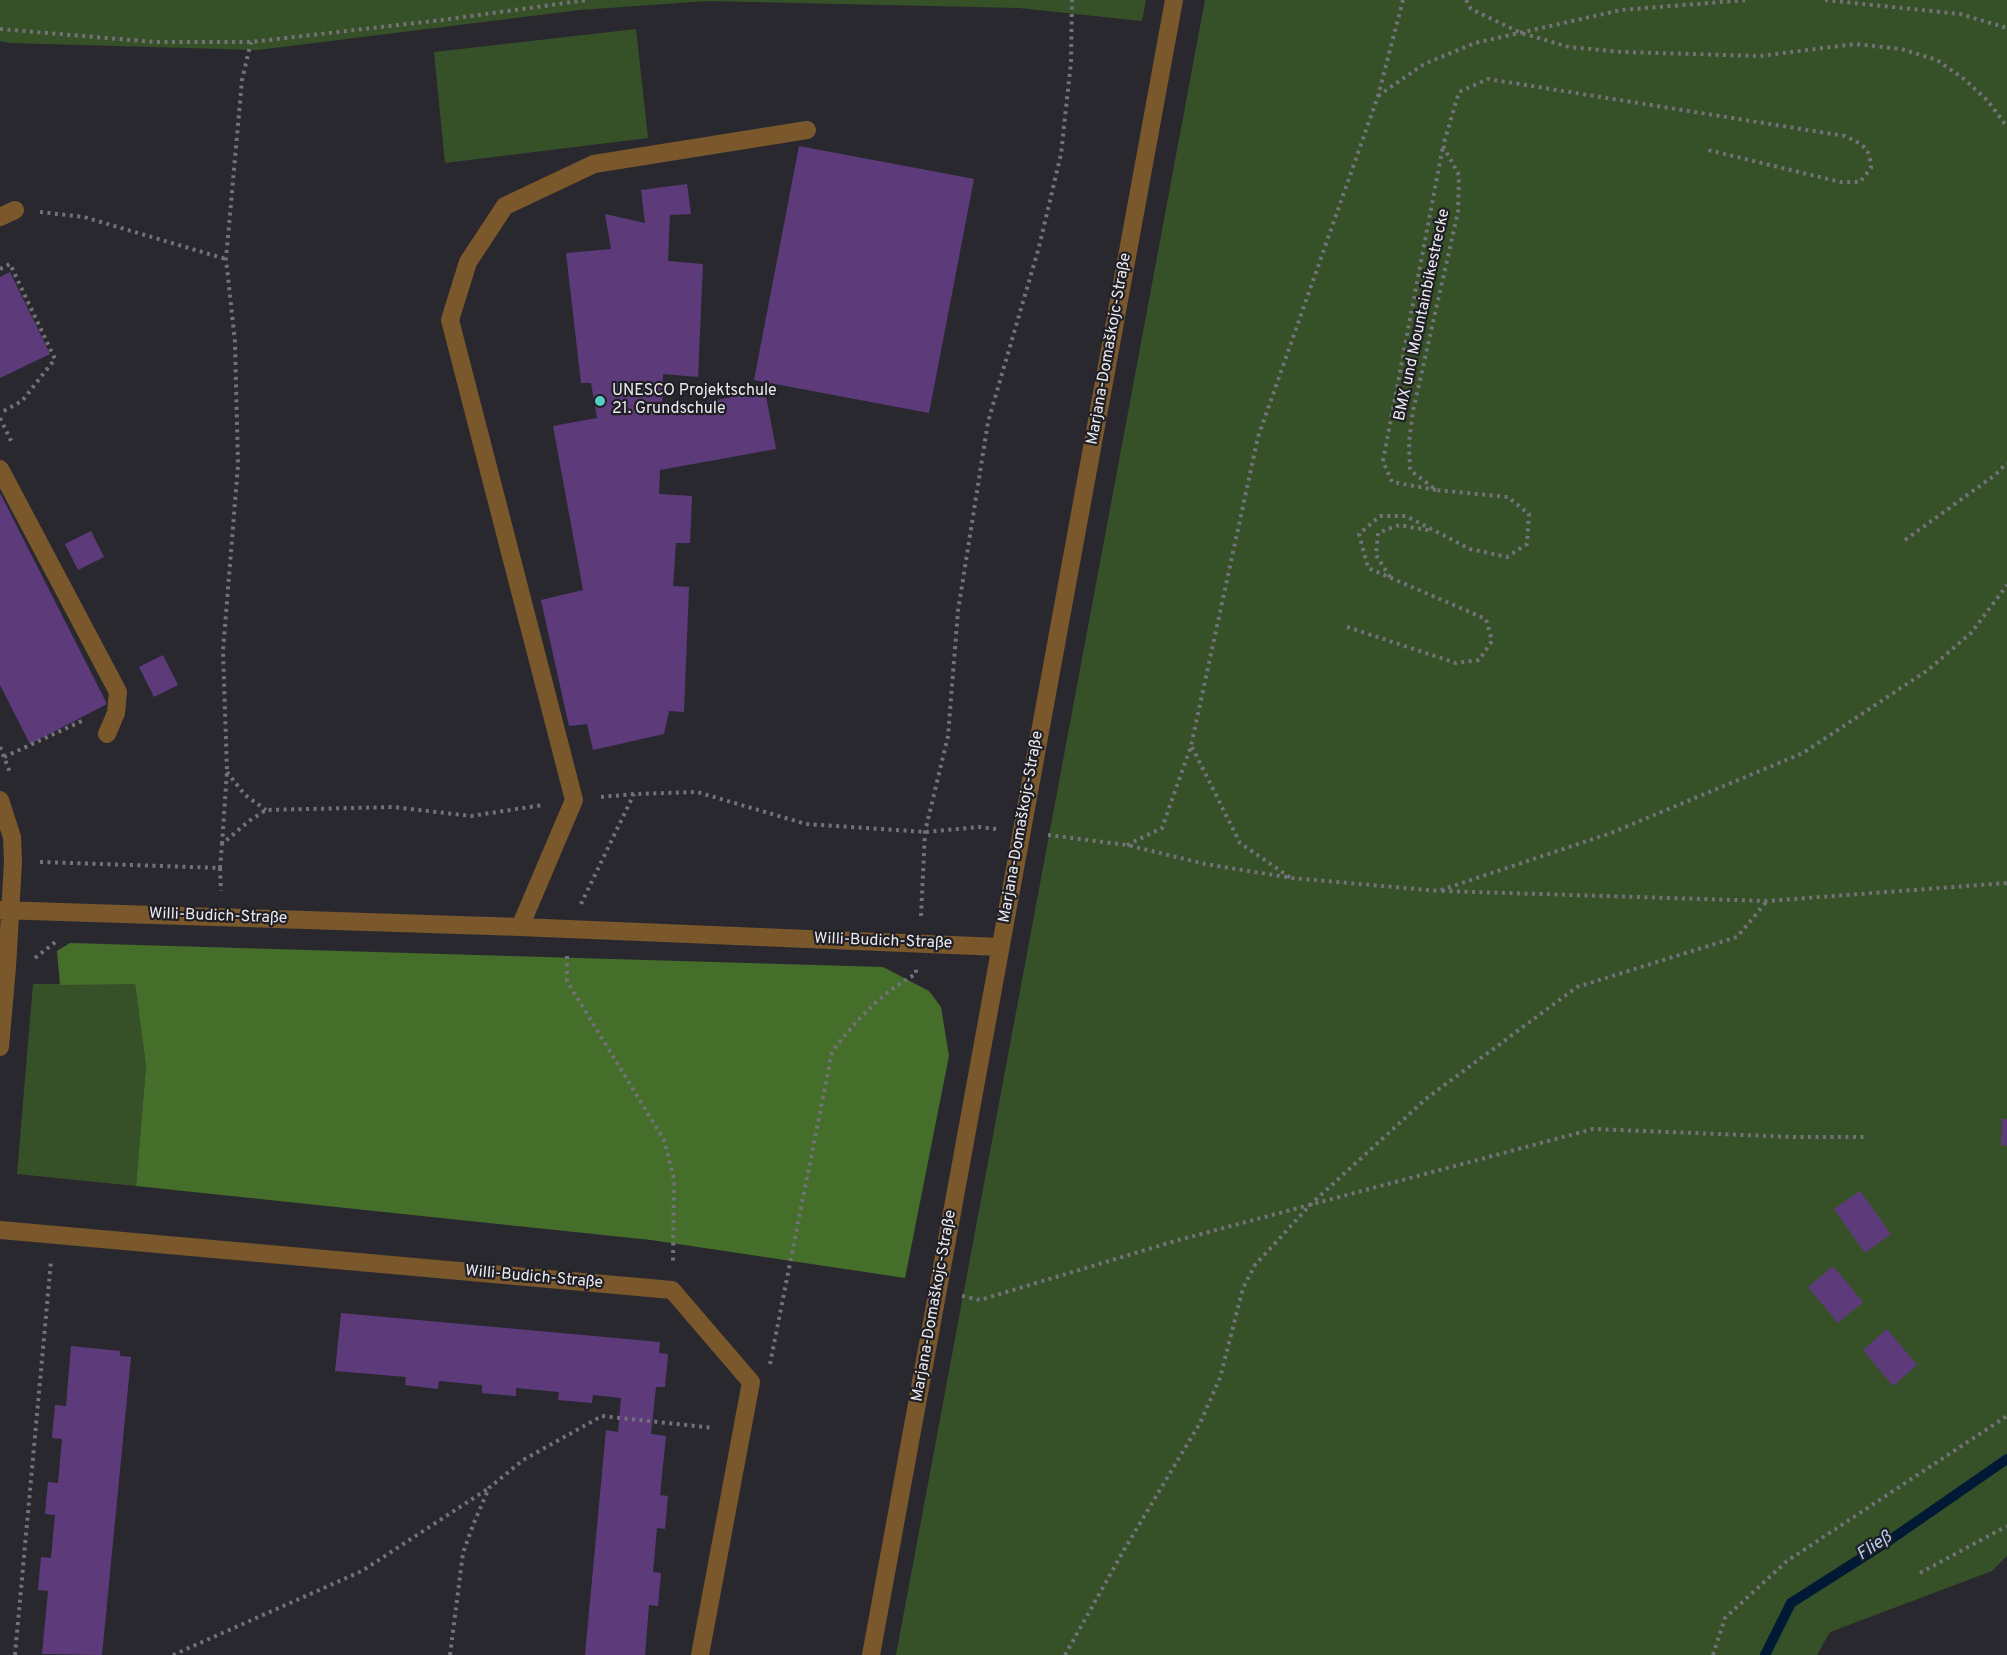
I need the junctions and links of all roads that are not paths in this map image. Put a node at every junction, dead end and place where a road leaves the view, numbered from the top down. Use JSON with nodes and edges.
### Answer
{"nodes":[{"id":1,"x":1174,"y":0,"type":"edge"},
{"id":2,"x":807,"y":130,"type":"dead end"},
{"id":3,"x":0,"y":469,"type":"edge"},
{"id":4,"x":107,"y":734,"type":"dead end"},
{"id":5,"x":0,"y":800,"type":"edge"},
{"id":6,"x":6,"y":910,"type":"edge"},
{"id":7,"x":520,"y":927,"type":"junction"},
{"id":8,"x":1000,"y":947,"type":"junction"},
{"id":9,"x":0,"y":1047,"type":"edge"},
{"id":10,"x":0,"y":1230,"type":"edge"},
{"id":11,"x":700,"y":1655,"type":"edge"},
{"id":12,"x":872,"y":1655,"type":"edge"}],
"edges":[{"from":1,"to":8,"type":"street","name":"Marjana-Domaškojc-Straße"},
{"from":2,"to":7,"type":"street"},
{"from":3,"to":4,"type":"street"},
{"from":5,"to":6,"type":"street"},
{"from":6,"to":7,"type":"street","name":"Willi-Budich-Straße"},
{"from":6,"to":9,"type":"street"},
{"from":7,"to":8,"type":"street","name":"Willi-Budich-Straße"},
{"from":8,"to":12,"type":"street","name":"Marjana-Domaškojc-Straße"},
{"from":10,"to":11,"type":"street","name":"Willi-Budich-Straße"}]}
